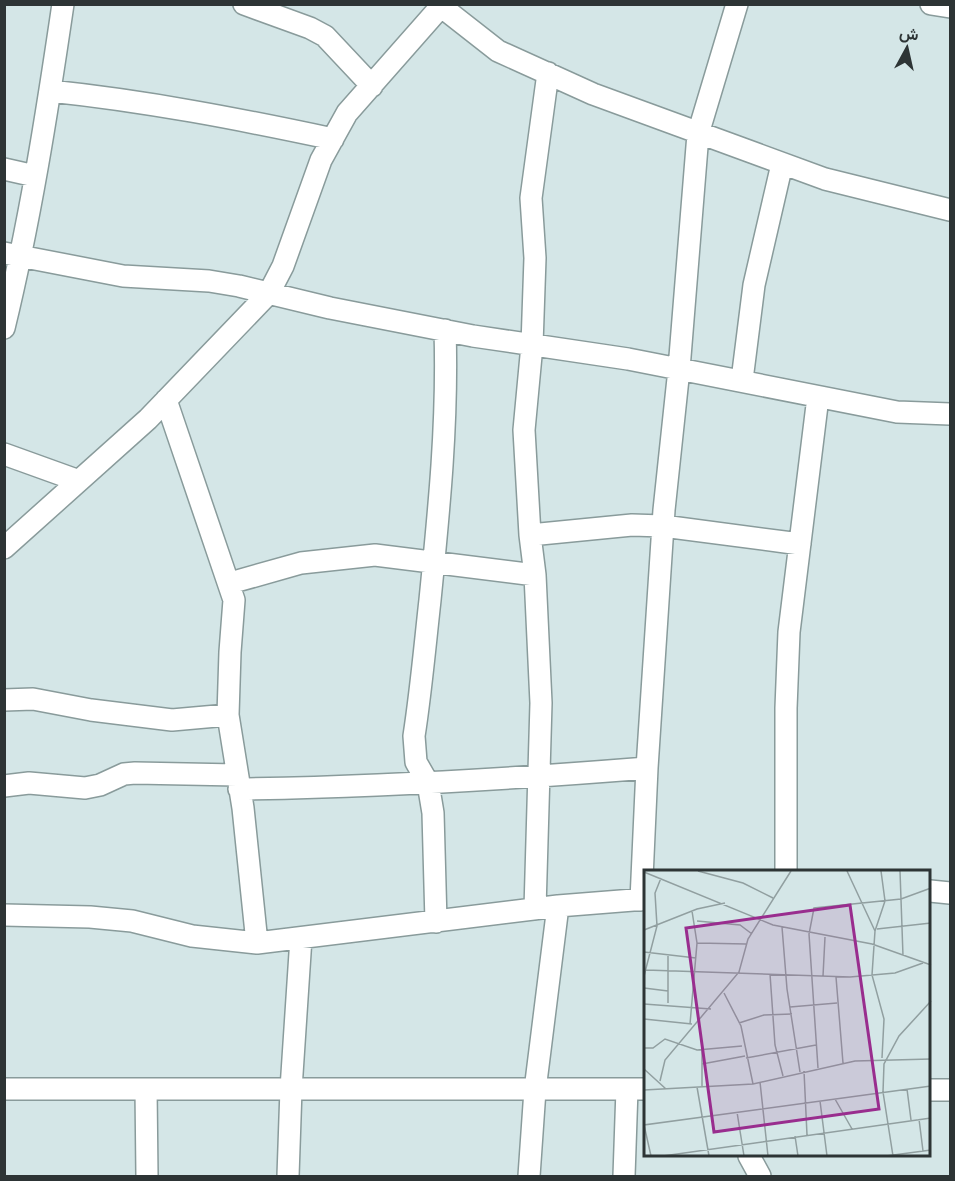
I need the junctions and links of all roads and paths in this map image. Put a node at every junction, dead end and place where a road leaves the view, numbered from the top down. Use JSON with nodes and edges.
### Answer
{"nodes":[{"id":1,"x":63,"y":4,"type":"edge"},
{"id":2,"x":244,"y":4,"type":"edge"},
{"id":3,"x":737,"y":4,"type":"edge"},
{"id":4,"x":931,"y":4,"type":"edge"},
{"id":5,"x":441,"y":5,"type":"edge"},
{"id":6,"x":951,"y":7,"type":"edge"},
{"id":7,"x":548,"y":74,"type":"junction"},
{"id":8,"x":372,"y":86,"type":"junction"},
{"id":9,"x":50,"y":91,"type":"junction"},
{"id":10,"x":698,"y":134,"type":"junction"},
{"id":11,"x":333,"y":139,"type":"junction"},
{"id":12,"x":782,"y":164,"type":"junction"},
{"id":13,"x":4,"y":169,"type":"edge"},
{"id":14,"x":35,"y":176,"type":"junction"},
{"id":15,"x":951,"y":210,"type":"edge"},
{"id":16,"x":13,"y":255,"type":"edge"},
{"id":17,"x":268,"y":293,"type":"junction"},
{"id":18,"x":4,"y":328,"type":"edge"},
{"id":19,"x":445,"y":330,"type":"junction"},
{"id":20,"x":532,"y":345,"type":"junction"},
{"id":21,"x":679,"y":369,"type":"junction"},
{"id":22,"x":742,"y":380,"type":"junction"},
{"id":23,"x":818,"y":397,"type":"junction"},
{"id":24,"x":166,"y":400,"type":"junction"},
{"id":25,"x":951,"y":414,"type":"edge"},
{"id":26,"x":4,"y":454,"type":"edge"},
{"id":27,"x":79,"y":481,"type":"junction"},
{"id":28,"x":663,"y":526,"type":"junction"},
{"id":29,"x":530,"y":535,"type":"junction"},
{"id":30,"x":800,"y":544,"type":"junction"},
{"id":31,"x":4,"y":548,"type":"edge"},
{"id":32,"x":434,"y":562,"type":"junction"},
{"id":33,"x":535,"y":575,"type":"junction"},
{"id":34,"x":230,"y":583,"type":"junction"},
{"id":35,"x":4,"y":700,"type":"edge"},
{"id":36,"x":228,"y":715,"type":"junction"},
{"id":37,"x":647,"y":768,"type":"junction"},
{"id":38,"x":539,"y":777,"type":"junction"},
{"id":39,"x":238,"y":782,"type":"junction"},
{"id":40,"x":428,"y":783,"type":"junction"},
{"id":41,"x":4,"y":786,"type":"edge"},
{"id":42,"x":645,"y":870,"type":"edge"},
{"id":43,"x":786,"y":870,"type":"edge"},
{"id":44,"x":931,"y":891,"type":"edge"},
{"id":45,"x":951,"y":893,"type":"edge"},
{"id":46,"x":644,"y":899,"type":"edge"},
{"id":47,"x":558,"y":906,"type":"junction"},
{"id":48,"x":535,"y":909,"type":"junction"},
{"id":49,"x":4,"y":915,"type":"edge"},
{"id":50,"x":436,"y":922,"type":"junction"},
{"id":51,"x":301,"y":938,"type":"junction"},
{"id":52,"x":257,"y":943,"type":"junction"},
{"id":53,"x":4,"y":1089,"type":"edge"},
{"id":54,"x":146,"y":1089,"type":"junction"},
{"id":55,"x":291,"y":1089,"type":"junction"},
{"id":56,"x":636,"y":1089,"type":"edge"},
{"id":57,"x":535,"y":1090,"type":"junction"},
{"id":58,"x":931,"y":1090,"type":"edge"},
{"id":59,"x":951,"y":1090,"type":"edge"},
{"id":60,"x":750,"y":1157,"type":"edge"},
{"id":61,"x":147,"y":1176,"type":"edge"},
{"id":62,"x":288,"y":1176,"type":"edge"},
{"id":63,"x":529,"y":1176,"type":"edge"},
{"id":64,"x":624,"y":1176,"type":"edge"},
{"id":65,"x":760,"y":1176,"type":"edge"}],
"edges":[{"from":1,"to":9,"type":"street"},
{"from":2,"to":8,"type":"street"},
{"from":3,"to":10,"type":"street"},
{"from":4,"to":6,"type":"street"},
{"from":5,"to":7,"type":"street"},
{"from":5,"to":8,"type":"street"},
{"from":7,"to":10,"type":"street"},
{"from":7,"to":20,"type":"street"},
{"from":8,"to":11,"type":"street"},
{"from":9,"to":11,"type":"street"},
{"from":9,"to":14,"type":"street"},
{"from":10,"to":12,"type":"street"},
{"from":10,"to":21,"type":"street"},
{"from":11,"to":17,"type":"street"},
{"from":12,"to":15,"type":"street"},
{"from":12,"to":22,"type":"street"},
{"from":13,"to":14,"type":"street"},
{"from":14,"to":16,"type":"street"},
{"from":16,"to":17,"type":"street"},
{"from":16,"to":18,"type":"street"},
{"from":17,"to":19,"type":"street"},
{"from":17,"to":24,"type":"street"},
{"from":19,"to":20,"type":"street"},
{"from":19,"to":32,"type":"street"},
{"from":20,"to":21,"type":"street"},
{"from":20,"to":29,"type":"street"},
{"from":21,"to":22,"type":"street"},
{"from":21,"to":28,"type":"street"},
{"from":22,"to":23,"type":"street"},
{"from":23,"to":25,"type":"street"},
{"from":23,"to":30,"type":"street"},
{"from":24,"to":27,"type":"street"},
{"from":24,"to":34,"type":"street"},
{"from":26,"to":27,"type":"street"},
{"from":27,"to":31,"type":"street"},
{"from":28,"to":29,"type":"street"},
{"from":28,"to":30,"type":"street"},
{"from":28,"to":37,"type":"street"},
{"from":29,"to":33,"type":"street"},
{"from":30,"to":43,"type":"street"},
{"from":32,"to":33,"type":"street"},
{"from":32,"to":34,"type":"street"},
{"from":32,"to":40,"type":"street"},
{"from":33,"to":38,"type":"street"},
{"from":34,"to":36,"type":"street"},
{"from":35,"to":36,"type":"street"},
{"from":36,"to":39,"type":"street"},
{"from":37,"to":38,"type":"street"},
{"from":37,"to":42,"type":"street"},
{"from":38,"to":40,"type":"street"},
{"from":38,"to":48,"type":"street"},
{"from":39,"to":40,"type":"street"},
{"from":39,"to":41,"type":"street"},
{"from":39,"to":52,"type":"street"},
{"from":40,"to":50,"type":"street"},
{"from":44,"to":45,"type":"street"},
{"from":46,"to":47,"type":"street"},
{"from":47,"to":48,"type":"street"},
{"from":47,"to":57,"type":"street"},
{"from":48,"to":50,"type":"street"},
{"from":49,"to":52,"type":"street"},
{"from":50,"to":51,"type":"street"},
{"from":51,"to":52,"type":"street"},
{"from":51,"to":55,"type":"street"},
{"from":53,"to":54,"type":"street"},
{"from":54,"to":55,"type":"street"},
{"from":54,"to":61,"type":"street"},
{"from":55,"to":57,"type":"street"},
{"from":55,"to":62,"type":"street"},
{"from":56,"to":57,"type":"street"},
{"from":56,"to":64,"type":"street"},
{"from":57,"to":63,"type":"street"},
{"from":58,"to":59,"type":"street"},
{"from":60,"to":65,"type":"street"}]}
